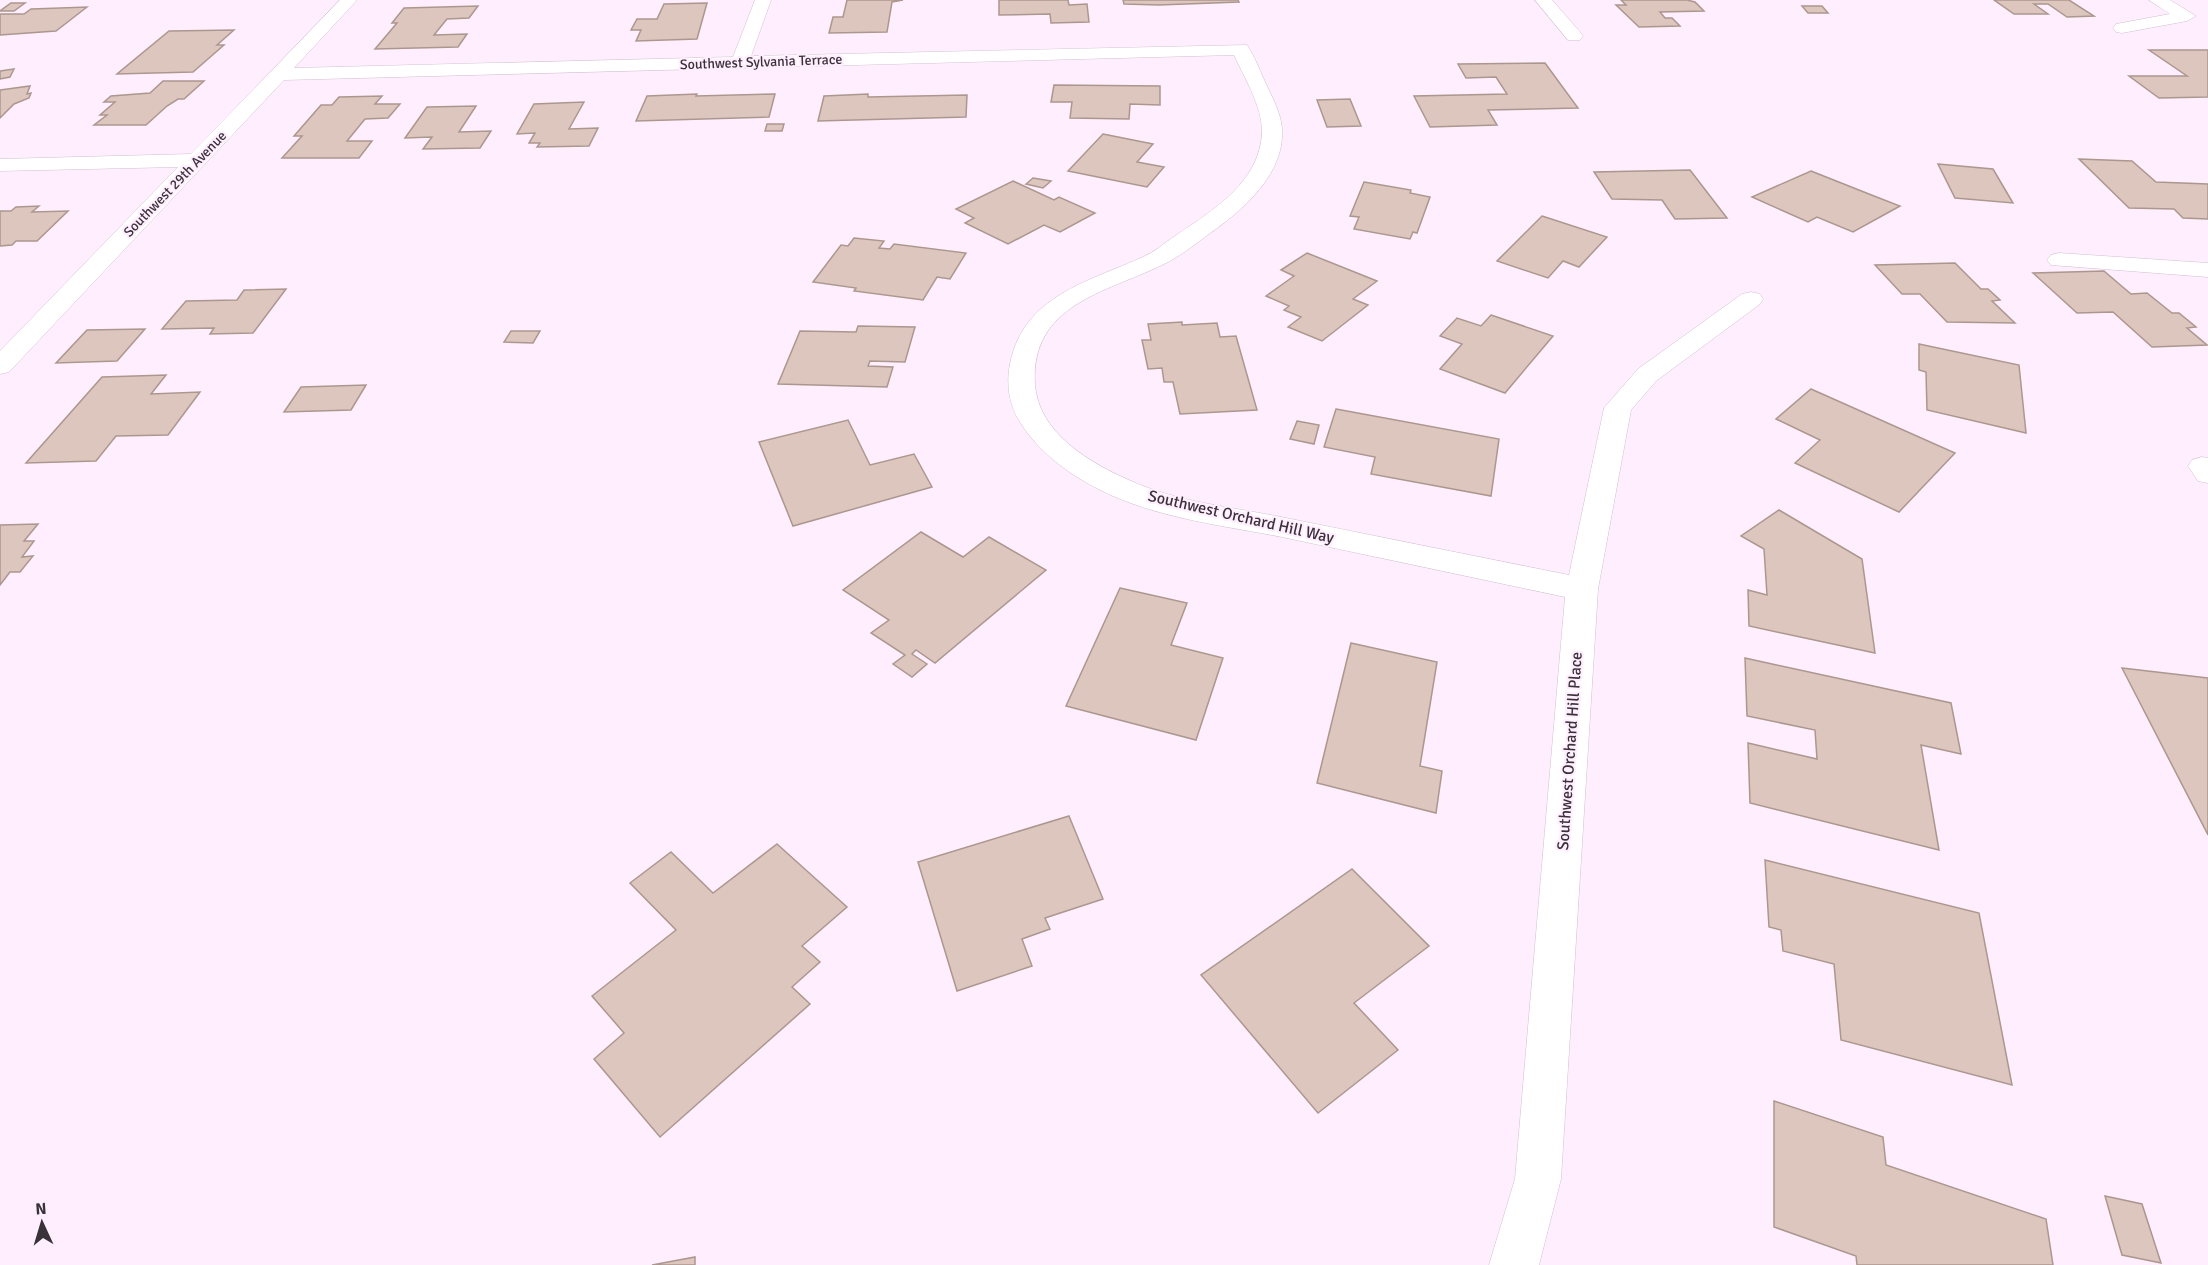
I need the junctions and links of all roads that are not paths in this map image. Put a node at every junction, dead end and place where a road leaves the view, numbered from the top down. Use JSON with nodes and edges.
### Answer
{"nodes":[{"id":1,"x":349,"y":0,"type":"edge"},
{"id":2,"x":763,"y":0,"type":"edge"},
{"id":3,"x":1543,"y":0,"type":"edge"},
{"id":4,"x":2157,"y":0,"type":"edge"},
{"id":5,"x":2122,"y":28,"type":"dead end"},
{"id":6,"x":1574,"y":36,"type":"dead end"},
{"id":7,"x":1241,"y":49,"type":"joint"},
{"id":8,"x":740,"y":62,"type":"junction"},
{"id":9,"x":282,"y":74,"type":"junction"},
{"id":10,"x":198,"y":159,"type":"junction"},
{"id":11,"x":0,"y":165,"type":"edge"},
{"id":12,"x":2059,"y":260,"type":"dead end"},
{"id":13,"x":2208,"y":270,"type":"edge"},
{"id":14,"x":1751,"y":299,"type":"dead end"},
{"id":15,"x":0,"y":366,"type":"edge"},
{"id":16,"x":1582,"y":589,"type":"junction"},
{"id":17,"x":1514,"y":1265,"type":"edge"}],
"edges":[{"from":1,"to":9,"type":"street","name":"Southwest 29th Avenue"},
{"from":2,"to":8,"type":"street"},
{"from":3,"to":6,"type":"street"},
{"from":4,"to":5,"type":"street"},
{"from":7,"to":8,"type":"street","name":"Southwest Sylvania Terrace"},
{"from":7,"to":16,"type":"street","name":"Southwest Orchard Hill Way"},
{"from":8,"to":9,"type":"street","name":"Southwest Sylvania Terrace"},
{"from":9,"to":10,"type":"street","name":"Southwest 29th Avenue"},
{"from":10,"to":11,"type":"street"},
{"from":10,"to":15,"type":"street","name":"Southwest 29th Avenue"},
{"from":12,"to":13,"type":"street"},
{"from":14,"to":16,"type":"street","name":"Southwest Orchard Hill Place"},
{"from":16,"to":17,"type":"street","name":"Southwest Orchard Hill Place"}]}
